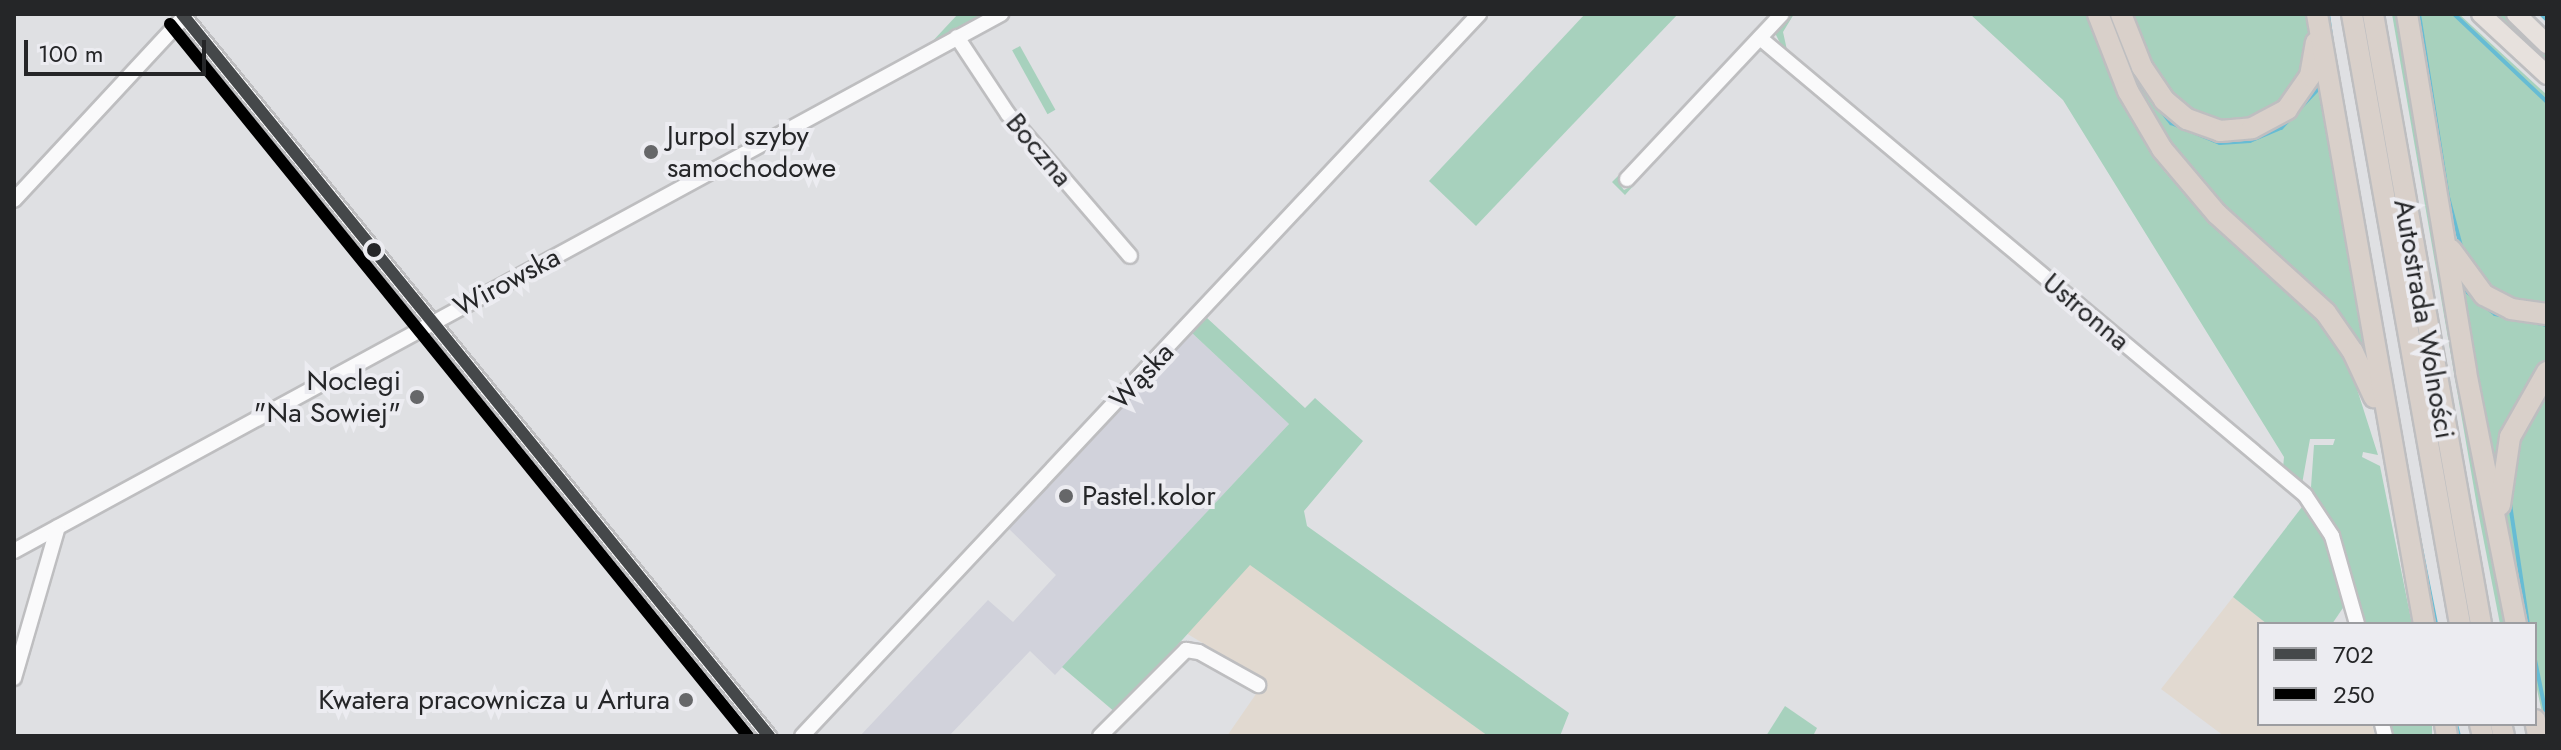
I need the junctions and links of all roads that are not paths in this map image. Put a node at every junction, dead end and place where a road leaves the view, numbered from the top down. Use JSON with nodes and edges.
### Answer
{"nodes":[{"id":1,"x":1001,"y":14,"type":"edge"},
{"id":2,"x":1479,"y":14,"type":"edge"},
{"id":3,"x":1782,"y":14,"type":"edge"},
{"id":4,"x":2098,"y":14,"type":"edge"},
{"id":5,"x":2121,"y":14,"type":"edge"},
{"id":6,"x":2317,"y":14,"type":"edge"},
{"id":7,"x":2352,"y":14,"type":"edge"},
{"id":8,"x":2373,"y":14,"type":"edge"},
{"id":9,"x":2407,"y":14,"type":"edge"},
{"id":10,"x":2481,"y":14,"type":"edge"},
{"id":11,"x":2516,"y":14,"type":"edge"},
{"id":12,"x":183,"y":15,"type":"edge"},
{"id":13,"x":957,"y":37,"type":"junction"},
{"id":14,"x":1760,"y":38,"type":"junction"},
{"id":15,"x":2547,"y":44,"type":"edge"},
{"id":16,"x":2547,"y":75,"type":"edge"},
{"id":17,"x":1627,"y":179,"type":"dead end"},
{"id":18,"x":14,"y":200,"type":"edge"},
{"id":19,"x":2440,"y":216,"type":"junction"},
{"id":20,"x":1130,"y":256,"type":"dead end"},
{"id":21,"x":2547,"y":314,"type":"edge"},
{"id":22,"x":432,"y":321,"type":"junction"},
{"id":23,"x":2547,"y":372,"type":"edge"},
{"id":24,"x":2388,"y":434,"type":"junction"},
{"id":25,"x":58,"y":527,"type":"junction"},
{"id":26,"x":14,"y":551,"type":"edge"},
{"id":27,"x":2502,"y":553,"type":"junction"},
{"id":28,"x":2356,"y":622,"type":"edge"},
{"id":29,"x":2424,"y":622,"type":"edge"},
{"id":30,"x":2460,"y":622,"type":"edge"},
{"id":31,"x":2481,"y":622,"type":"edge"},
{"id":32,"x":2516,"y":622,"type":"edge"},
{"id":33,"x":14,"y":678,"type":"edge"},
{"id":34,"x":1258,"y":685,"type":"dead end"},
{"id":35,"x":769,"y":736,"type":"edge"},
{"id":36,"x":802,"y":736,"type":"edge"},
{"id":37,"x":1100,"y":736,"type":"edge"}],
"edges":[{"from":1,"to":13,"type":"street","name":"Wirowska"},
{"from":2,"to":36,"type":"street","name":"Wąska"},
{"from":3,"to":14,"type":"street"},
{"from":4,"to":24,"type":"highway"},
{"from":5,"to":6,"type":"highway"},
{"from":6,"to":24,"type":"highway"},
{"from":7,"to":30,"type":"highway","name":"Autostrada Wolności"},
{"from":8,"to":31,"type":"highway","name":"Autostrada Wolności"},
{"from":9,"to":19,"type":"highway"},
{"from":10,"to":16,"type":"main road"},
{"from":11,"to":15,"type":"main road"},
{"from":12,"to":18,"type":"street"},
{"from":12,"to":22,"type":"street"},
{"from":13,"to":20,"type":"street","name":"Boczna"},
{"from":13,"to":22,"type":"street","name":"Wirowska"},
{"from":14,"to":17,"type":"street"},
{"from":14,"to":28,"type":"street","name":"Ustronna"},
{"from":19,"to":21,"type":"highway"},
{"from":19,"to":27,"type":"highway"},
{"from":22,"to":25,"type":"street","name":"Wirowska"},
{"from":22,"to":35,"type":"street"},
{"from":23,"to":27,"type":"highway"},
{"from":24,"to":29,"type":"highway"},
{"from":25,"to":26,"type":"street","name":"Wirowska"},
{"from":25,"to":33,"type":"street"},
{"from":27,"to":32,"type":"highway"},
{"from":34,"to":37,"type":"street"}]}
